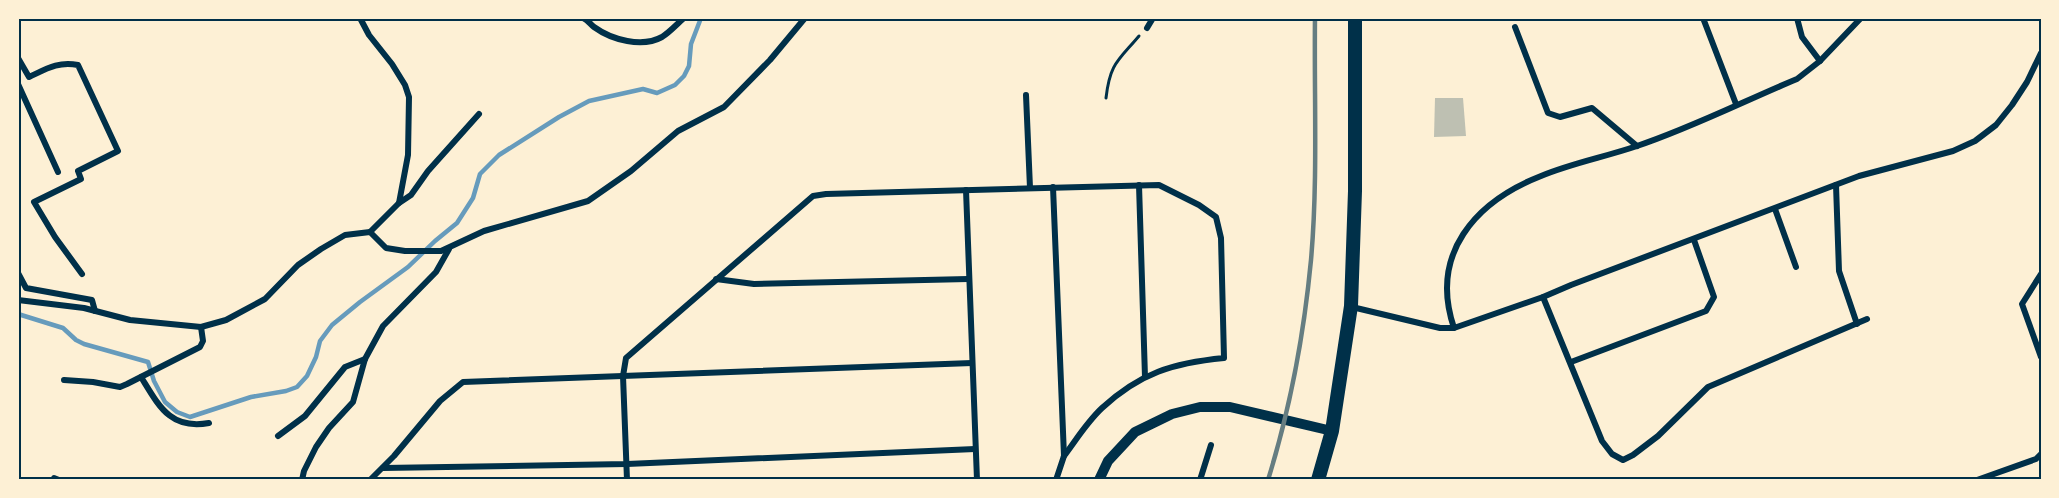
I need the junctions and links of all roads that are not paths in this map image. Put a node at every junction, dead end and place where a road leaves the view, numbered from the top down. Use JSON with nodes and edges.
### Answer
{"nodes":[{"id":1,"x":360,"y":18,"type":"edge"},
{"id":2,"x":684,"y":18,"type":"edge"},
{"id":3,"x":805,"y":18,"type":"edge"},
{"id":4,"x":1153,"y":18,"type":"edge"},
{"id":5,"x":1355,"y":18,"type":"edge"},
{"id":6,"x":1703,"y":18,"type":"edge"},
{"id":7,"x":1797,"y":18,"type":"edge"},
{"id":8,"x":1861,"y":18,"type":"edge"},
{"id":9,"x":586,"y":19,"type":"edge"},
{"id":10,"x":1515,"y":27,"type":"dead end"},
{"id":11,"x":1147,"y":28,"type":"road end"},
{"id":12,"x":2041,"y":53,"type":"edge"},
{"id":13,"x":18,"y":58,"type":"edge"},
{"id":14,"x":1820,"y":62,"type":"junction"},
{"id":15,"x":18,"y":84,"type":"edge"},
{"id":16,"x":1026,"y":95,"type":"dead end"},
{"id":17,"x":1736,"y":104,"type":"junction"},
{"id":18,"x":478,"y":114,"type":"dead end"},
{"id":19,"x":1637,"y":146,"type":"junction"},
{"id":20,"x":58,"y":172,"type":"dead end"},
{"id":21,"x":1139,"y":185,"type":"junction"},
{"id":22,"x":1836,"y":185,"type":"junction"},
{"id":23,"x":1053,"y":187,"type":"junction"},
{"id":24,"x":1030,"y":188,"type":"junction"},
{"id":25,"x":966,"y":190,"type":"junction"},
{"id":26,"x":399,"y":203,"type":"junction"},
{"id":27,"x":1775,"y":208,"type":"junction"},
{"id":28,"x":370,"y":232,"type":"junction"},
{"id":29,"x":1694,"y":240,"type":"junction"},
{"id":30,"x":449,"y":249,"type":"junction"},
{"id":31,"x":1796,"y":267,"type":"dead end"},
{"id":32,"x":18,"y":273,"type":"edge"},
{"id":33,"x":2041,"y":273,"type":"edge"},
{"id":34,"x":82,"y":274,"type":"dead end"},
{"id":35,"x":716,"y":279,"type":"junction"},
{"id":36,"x":968,"y":279,"type":"junction"},
{"id":37,"x":1544,"y":297,"type":"junction"},
{"id":38,"x":18,"y":300,"type":"edge"},
{"id":39,"x":1351,"y":306,"type":"junction"},
{"id":40,"x":95,"y":311,"type":"junction"},
{"id":41,"x":1867,"y":319,"type":"dead end"},
{"id":42,"x":1857,"y":324,"type":"junction"},
{"id":43,"x":201,"y":327,"type":"junction"},
{"id":44,"x":1454,"y":328,"type":"junction"},
{"id":45,"x":2041,"y":357,"type":"edge"},
{"id":46,"x":364,"y":360,"type":"junction"},
{"id":47,"x":1571,"y":362,"type":"junction"},
{"id":48,"x":972,"y":363,"type":"junction"},
{"id":49,"x":143,"y":375,"type":"junction"},
{"id":50,"x":624,"y":376,"type":"junction"},
{"id":51,"x":1145,"y":376,"type":"junction"},
{"id":52,"x":64,"y":380,"type":"dead end"},
{"id":53,"x":209,"y":423,"type":"dead end"},
{"id":54,"x":1332,"y":431,"type":"junction"},
{"id":55,"x":278,"y":436,"type":"dead end"},
{"id":56,"x":1211,"y":445,"type":"dead end"},
{"id":57,"x":975,"y":449,"type":"junction"},
{"id":58,"x":2041,"y":454,"type":"edge"},
{"id":59,"x":1064,"y":456,"type":"junction"},
{"id":60,"x":627,"y":464,"type":"junction"},
{"id":61,"x":382,"y":468,"type":"junction"},
{"id":62,"x":53,"y":480,"type":"edge"},
{"id":63,"x":59,"y":480,"type":"edge"},
{"id":64,"x":302,"y":480,"type":"edge"},
{"id":65,"x":370,"y":480,"type":"edge"},
{"id":66,"x":627,"y":480,"type":"edge"},
{"id":67,"x":977,"y":480,"type":"edge"},
{"id":68,"x":1056,"y":480,"type":"edge"},
{"id":69,"x":1099,"y":480,"type":"edge"},
{"id":70,"x":1200,"y":480,"type":"edge"},
{"id":71,"x":1318,"y":480,"type":"edge"},
{"id":72,"x":1977,"y":480,"type":"edge"}],
"edges":[{"from":1,"to":26,"type":"street"},
{"from":2,"to":9,"type":"street"},
{"from":3,"to":30,"type":"street"},
{"from":4,"to":11,"type":"street"},
{"from":5,"to":39,"type":"highway"},
{"from":6,"to":17,"type":"street"},
{"from":7,"to":14,"type":"street"},
{"from":8,"to":14,"type":"street"},
{"from":10,"to":19,"type":"street"},
{"from":12,"to":22,"type":"street"},
{"from":13,"to":34,"type":"street"},
{"from":14,"to":17,"type":"street"},
{"from":15,"to":20,"type":"street"},
{"from":16,"to":24,"type":"street"},
{"from":17,"to":19,"type":"street"},
{"from":18,"to":26,"type":"street"},
{"from":19,"to":44,"type":"street"},
{"from":21,"to":23,"type":"street"},
{"from":21,"to":51,"type":"street"},
{"from":21,"to":51,"type":"street"},
{"from":22,"to":27,"type":"street"},
{"from":22,"to":42,"type":"street"},
{"from":23,"to":24,"type":"street"},
{"from":23,"to":59,"type":"street"},
{"from":24,"to":25,"type":"street"},
{"from":25,"to":35,"type":"street"},
{"from":25,"to":36,"type":"street"},
{"from":26,"to":28,"type":"street"},
{"from":27,"to":29,"type":"street"},
{"from":27,"to":31,"type":"street"},
{"from":28,"to":30,"type":"street"},
{"from":28,"to":43,"type":"street"},
{"from":29,"to":37,"type":"street"},
{"from":29,"to":47,"type":"street"},
{"from":30,"to":46,"type":"street"},
{"from":32,"to":40,"type":"street"},
{"from":33,"to":45,"type":"street"},
{"from":35,"to":36,"type":"street"},
{"from":35,"to":50,"type":"street"},
{"from":36,"to":48,"type":"street"},
{"from":37,"to":44,"type":"street"},
{"from":37,"to":47,"type":"street"},
{"from":38,"to":40,"type":"street"},
{"from":39,"to":44,"type":"street"},
{"from":39,"to":54,"type":"highway"},
{"from":40,"to":43,"type":"street"},
{"from":41,"to":42,"type":"street"},
{"from":42,"to":47,"type":"street"},
{"from":43,"to":49,"type":"street"},
{"from":46,"to":55,"type":"street"},
{"from":46,"to":64,"type":"street"},
{"from":48,"to":50,"type":"street"},
{"from":48,"to":57,"type":"street"},
{"from":49,"to":52,"type":"street"},
{"from":49,"to":53,"type":"street"},
{"from":50,"to":60,"type":"street"},
{"from":50,"to":61,"type":"street"},
{"from":51,"to":59,"type":"street"},
{"from":54,"to":69,"type":"street"},
{"from":54,"to":71,"type":"highway"},
{"from":56,"to":70,"type":"street"},
{"from":57,"to":60,"type":"street"},
{"from":57,"to":67,"type":"street"},
{"from":58,"to":72,"type":"street"},
{"from":59,"to":68,"type":"street"},
{"from":60,"to":61,"type":"street"},
{"from":60,"to":66,"type":"street"},
{"from":61,"to":65,"type":"street"},
{"from":62,"to":63,"type":"street"}]}
